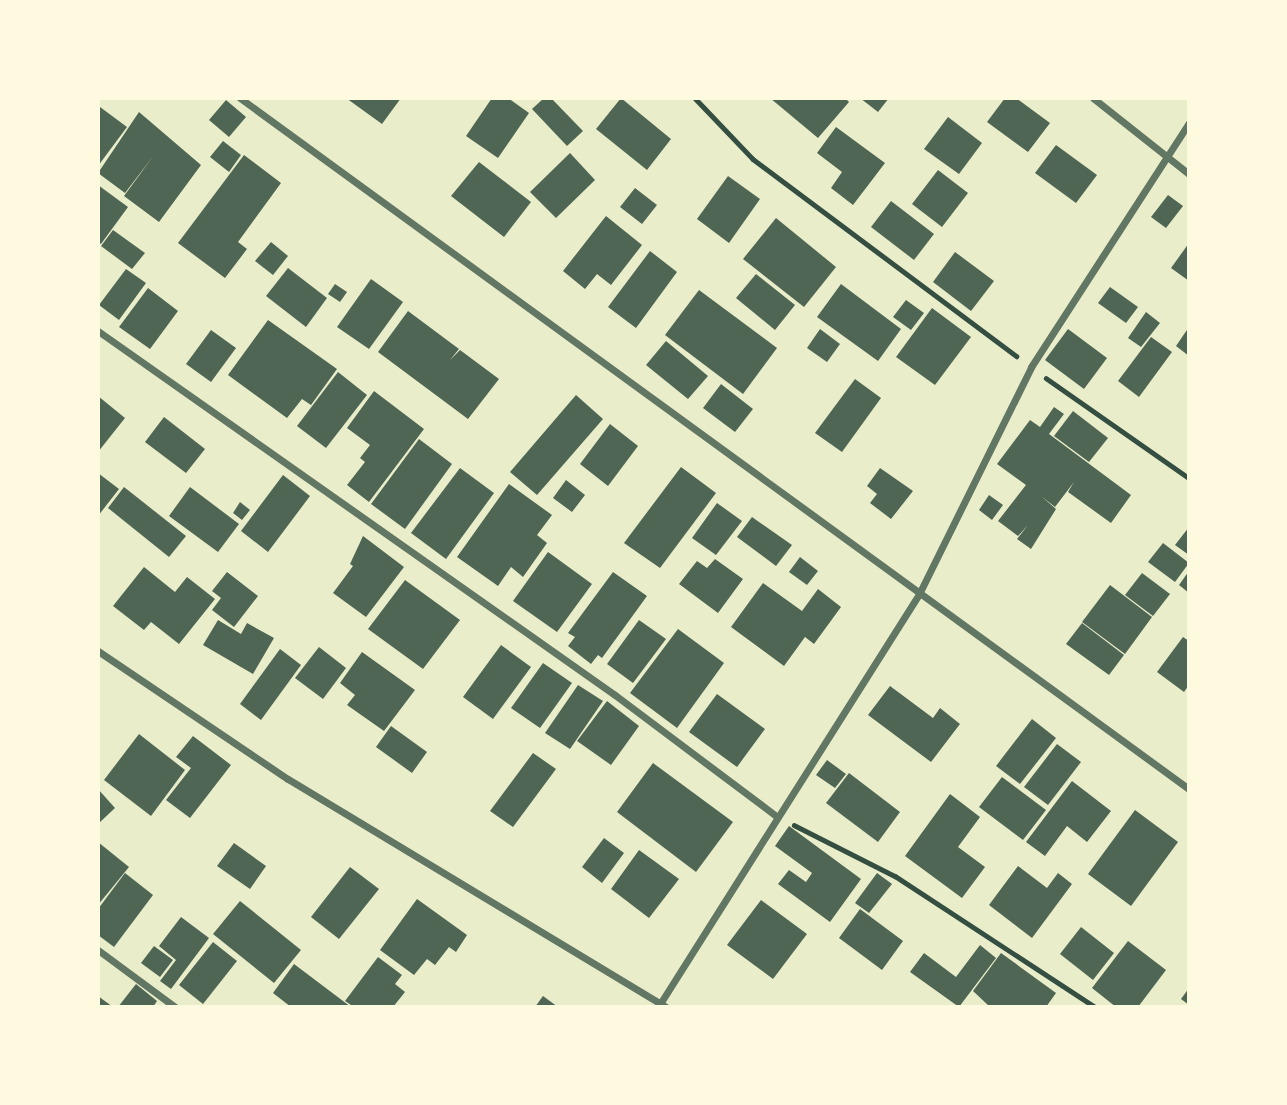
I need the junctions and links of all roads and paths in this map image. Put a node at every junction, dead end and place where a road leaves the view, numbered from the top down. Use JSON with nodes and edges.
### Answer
{"nodes":[{"id":1,"x":240,"y":98,"type":"edge"},
{"id":2,"x":695,"y":98,"type":"edge"},
{"id":3,"x":1093,"y":98,"type":"edge"},
{"id":4,"x":1189,"y":123,"type":"edge"},
{"id":5,"x":1168,"y":158,"type":"junction"},
{"id":6,"x":1189,"y":174,"type":"edge"},
{"id":7,"x":98,"y":331,"type":"edge"},
{"id":8,"x":1031,"y":367,"type":"junction"},
{"id":9,"x":1189,"y":478,"type":"edge"},
{"id":10,"x":919,"y":593,"type":"junction"},
{"id":11,"x":98,"y":651,"type":"edge"},
{"id":12,"x":1189,"y":789,"type":"edge"},
{"id":13,"x":776,"y":816,"type":"junction"},
{"id":14,"x":98,"y":950,"type":"edge"},
{"id":15,"x":661,"y":1006,"type":"edge"},
{"id":16,"x":175,"y":1007,"type":"edge"},
{"id":17,"x":1095,"y":1007,"type":"edge"}],
"edges":[{"from":1,"to":10,"type":"street"},
{"from":2,"to":8,"type":"path"},
{"from":3,"to":5,"type":"street"},
{"from":4,"to":5,"type":"street"},
{"from":5,"to":6,"type":"street"},
{"from":5,"to":8,"type":"street"},
{"from":7,"to":13,"type":"street"},
{"from":8,"to":9,"type":"path"},
{"from":8,"to":10,"type":"street"},
{"from":10,"to":12,"type":"street"},
{"from":10,"to":13,"type":"street"},
{"from":11,"to":15,"type":"street"},
{"from":13,"to":15,"type":"street"},
{"from":13,"to":17,"type":"path"},
{"from":14,"to":16,"type":"street"}]}
